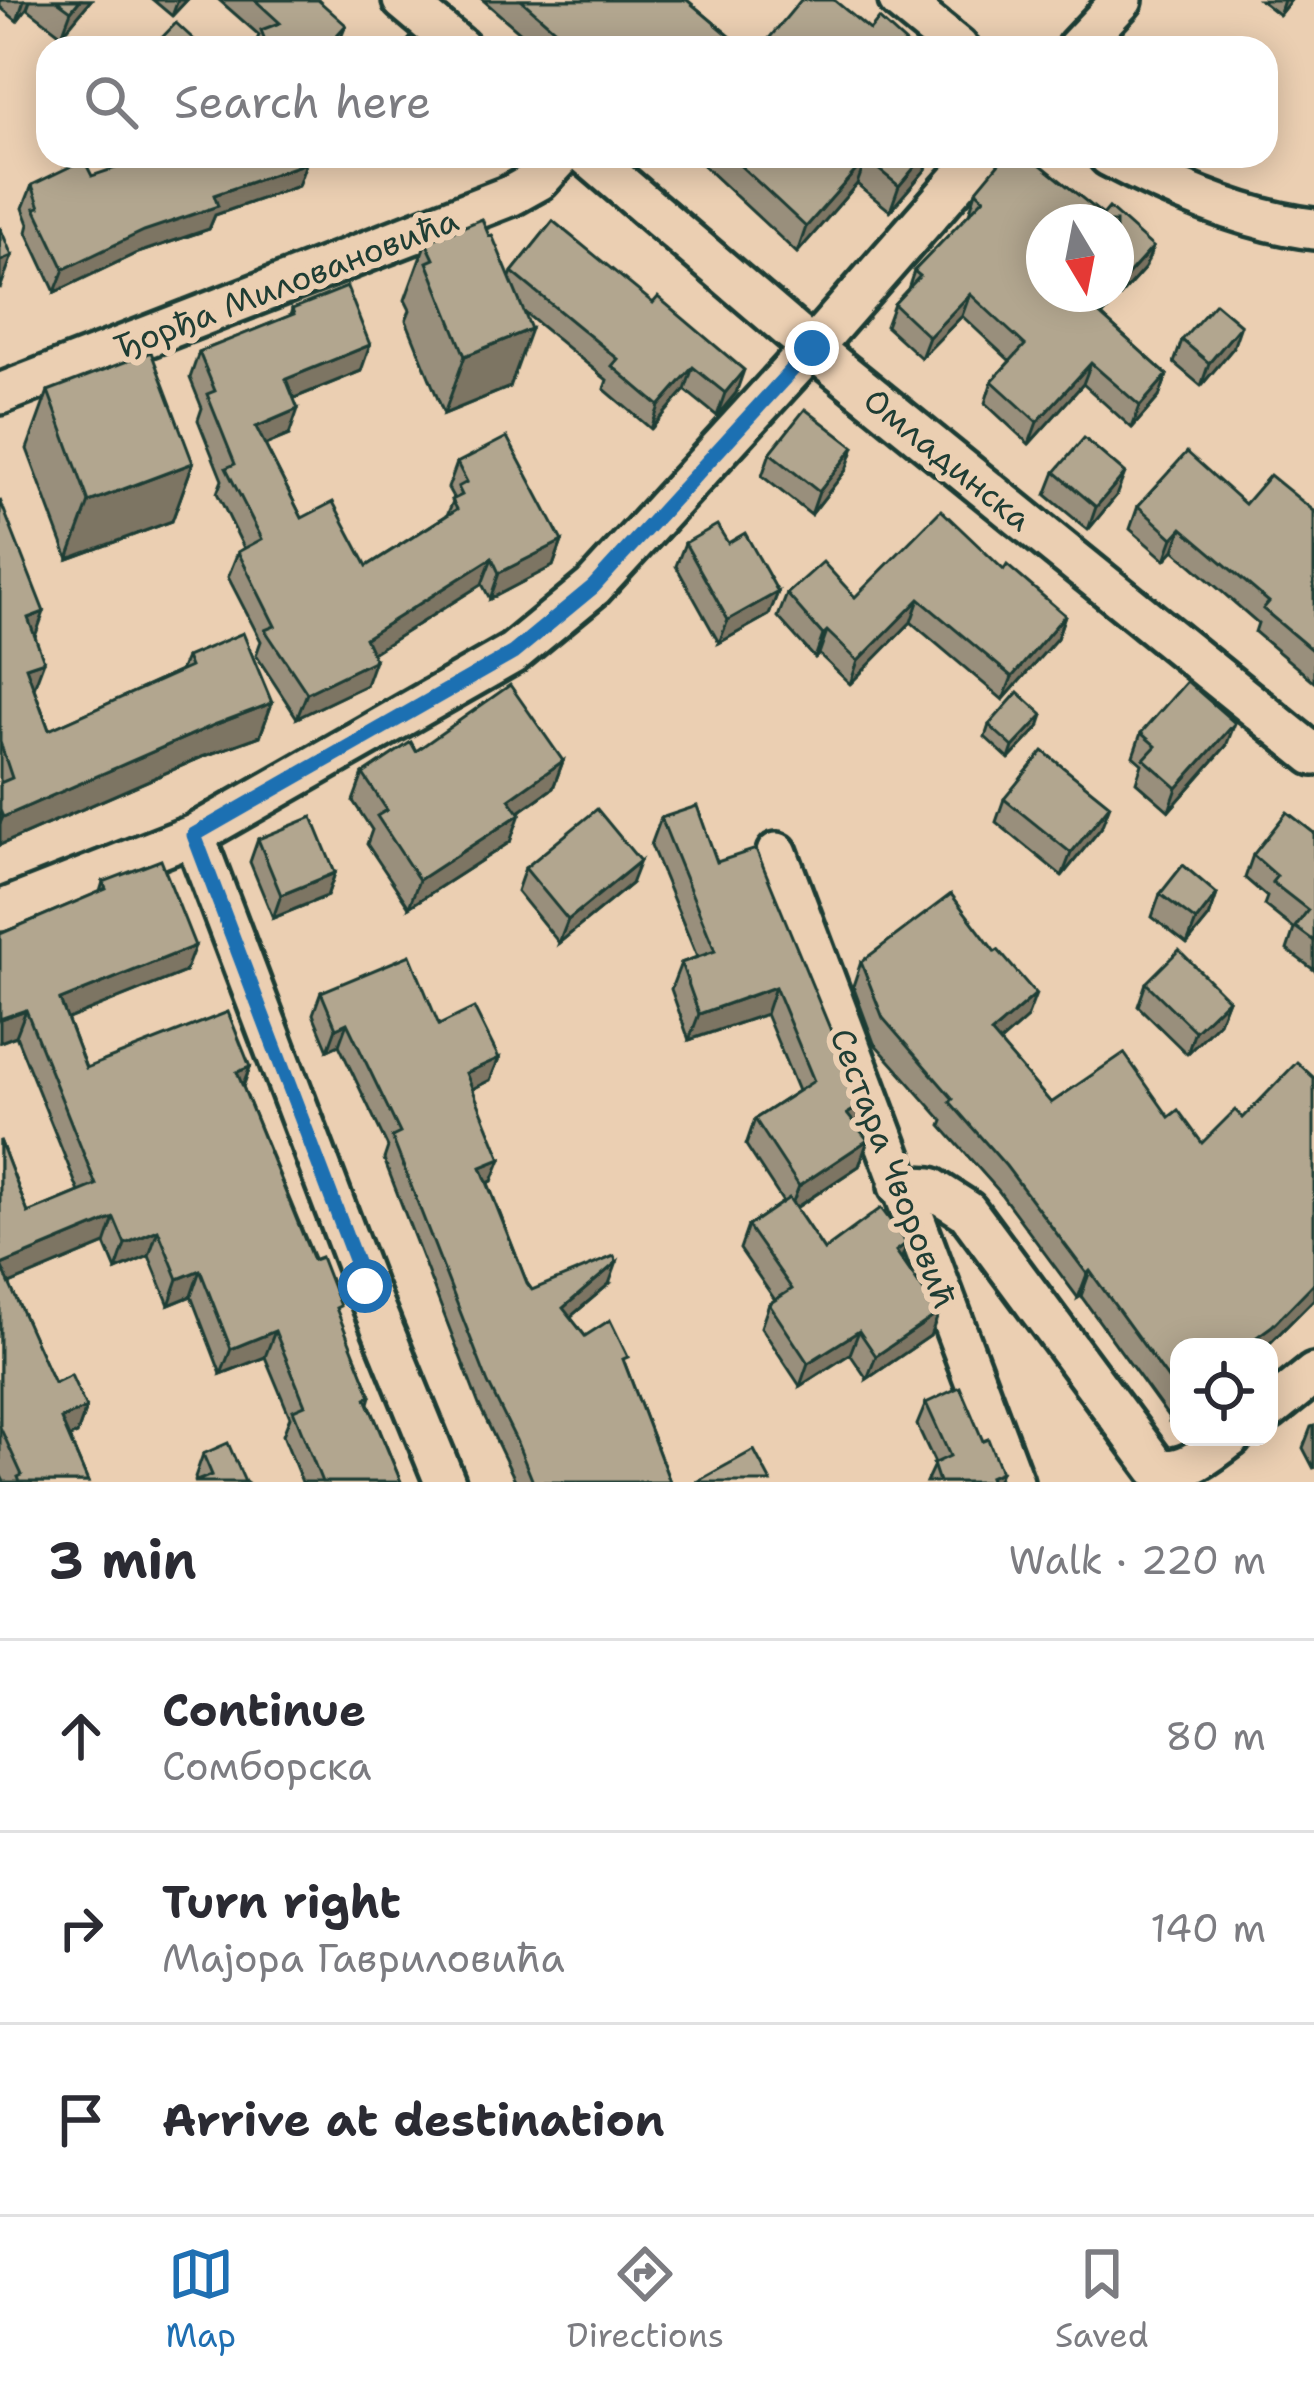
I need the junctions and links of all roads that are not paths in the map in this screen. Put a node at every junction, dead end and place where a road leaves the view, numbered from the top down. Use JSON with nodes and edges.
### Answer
{"nodes":[{"id":1,"x":403,"y":0,"type":"edge"},
{"id":2,"x":899,"y":0,"type":"edge"},
{"id":3,"x":1122,"y":0,"type":"edge"},
{"id":4,"x":446,"y":36,"type":"edge"},
{"id":5,"x":943,"y":36,"type":"edge"},
{"id":6,"x":1089,"y":36,"type":"edge"},
{"id":7,"x":550,"y":168,"type":"edge"},
{"id":8,"x":602,"y":168,"type":"edge"},
{"id":9,"x":970,"y":168,"type":"edge"},
{"id":10,"x":1138,"y":168,"type":"edge"},
{"id":11,"x":1314,"y":230,"type":"edge"},
{"id":12,"x":812,"y":348,"type":"junction"},
{"id":13,"x":0,"y":394,"type":"edge"},
{"id":14,"x":1314,"y":755,"type":"edge"},
{"id":15,"x":194,"y":835,"type":"junction"},
{"id":16,"x":776,"y":854,"type":"dead end"},
{"id":17,"x":0,"y":911,"type":"edge"},
{"id":18,"x":899,"y":1186,"type":"junction"},
{"id":19,"x":1314,"y":1374,"type":"edge"},
{"id":20,"x":1278,"y":1403,"type":"edge"},
{"id":21,"x":1218,"y":1446,"type":"edge"},
{"id":22,"x":445,"y":1482,"type":"edge"},
{"id":23,"x":1013,"y":1482,"type":"edge"}],
"edges":[{"from":1,"to":4,"type":"street"},
{"from":2,"to":5,"type":"street"},
{"from":3,"to":6,"type":"street"},
{"from":7,"to":13,"type":"street","name":"Ђорђа Миловановића"},
{"from":8,"to":12,"type":"street","name":"Омладинска"},
{"from":9,"to":12,"type":"street"},
{"from":10,"to":11,"type":"street"},
{"from":12,"to":14,"type":"street","name":"Омладинска"},
{"from":12,"to":15,"type":"street"},
{"from":15,"to":17,"type":"street"},
{"from":15,"to":22,"type":"street"},
{"from":16,"to":18,"type":"street","name":"Сестара Чворовић"},
{"from":18,"to":21,"type":"street"},
{"from":18,"to":23,"type":"street","name":"Сестара Чворовић"},
{"from":19,"to":20,"type":"street"}]}
